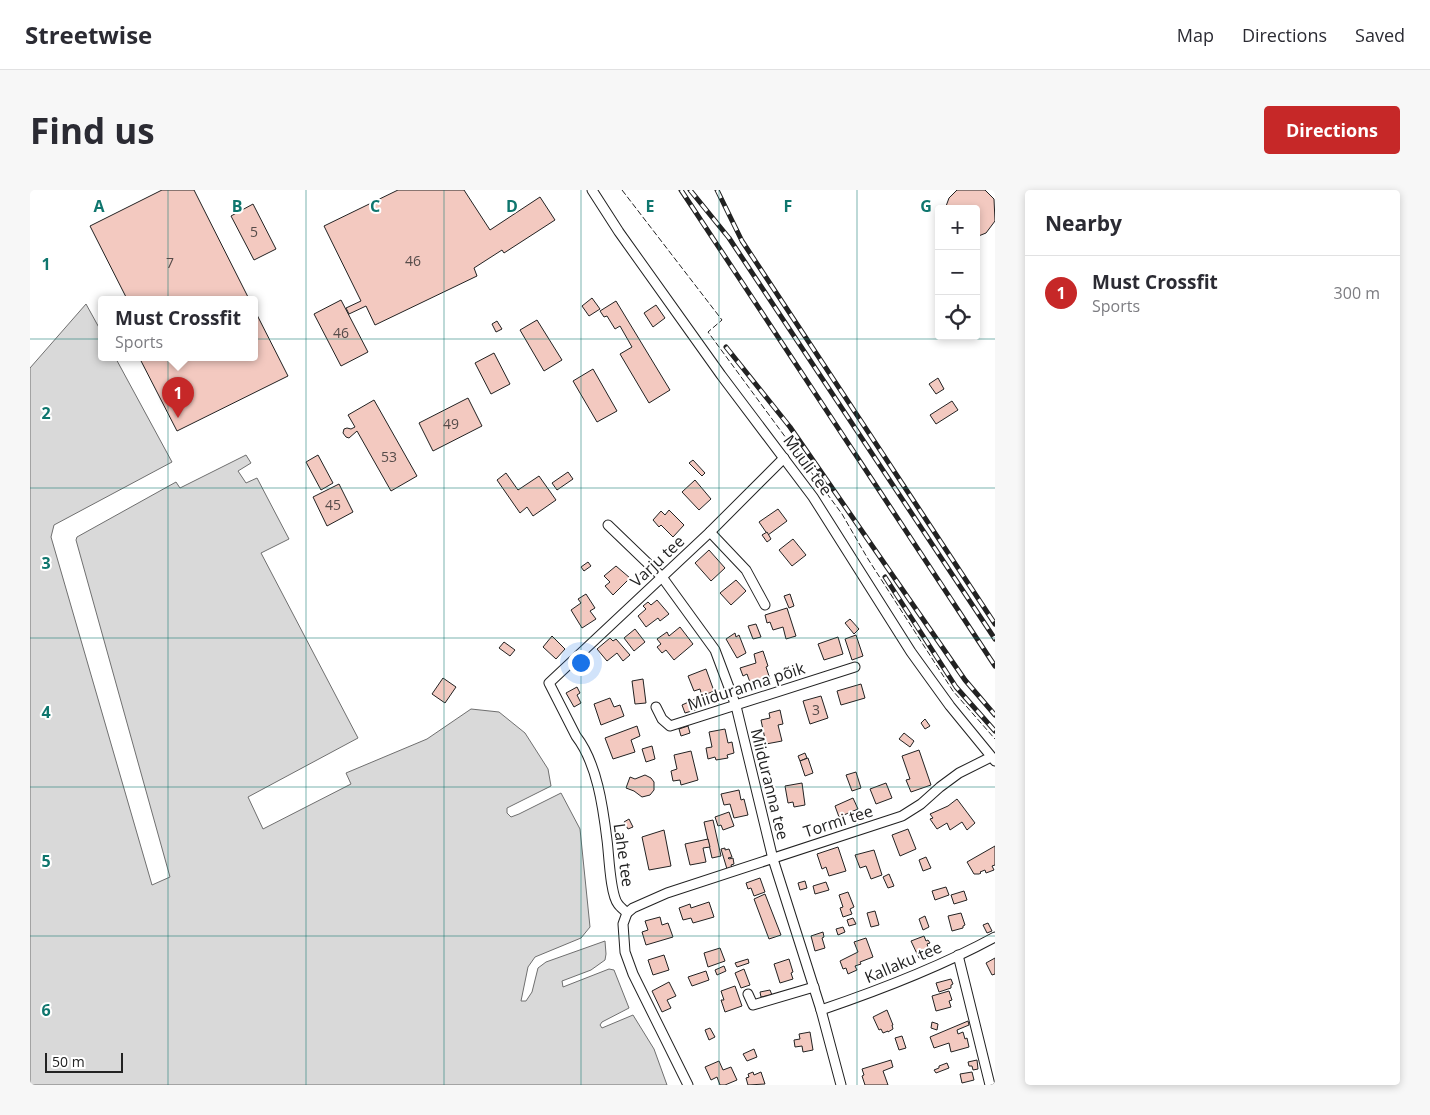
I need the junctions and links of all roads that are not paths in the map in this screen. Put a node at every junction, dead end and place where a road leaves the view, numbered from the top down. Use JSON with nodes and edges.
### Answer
{"nodes":[{"id":1,"x":592,"y":190,"type":"edge"},
{"id":2,"x":784,"y":458,"type":"junction"},
{"id":3,"x":608,"y":525,"type":"dead end"},
{"id":4,"x":710,"y":532,"type":"junction"},
{"id":5,"x":662,"y":577,"type":"junction"},
{"id":6,"x":765,"y":605,"type":"dead end"},
{"id":7,"x":855,"y":667,"type":"dead end"},
{"id":8,"x":549,"y":683,"type":"joint"},
{"id":9,"x":736,"y":706,"type":"junction"},
{"id":10,"x":656,"y":707,"type":"dead end"},
{"id":11,"x":993,"y":759,"type":"edge"},
{"id":12,"x":773,"y":859,"type":"junction"},
{"id":13,"x":627,"y":913,"type":"junction"},
{"id":14,"x":995,"y":937,"type":"edge"},
{"id":15,"x":958,"y":955,"type":"junction"},
{"id":16,"x":814,"y":987,"type":"junction"},
{"id":17,"x":748,"y":994,"type":"dead end"},
{"id":18,"x":821,"y":1010,"type":"junction"},
{"id":19,"x":688,"y":1085,"type":"edge"},
{"id":20,"x":841,"y":1085,"type":"edge"},
{"id":21,"x":990,"y":1085,"type":"edge"}],
"edges":[{"from":1,"to":2,"type":"street","name":"Muuli tee"},
{"from":2,"to":4,"type":"street","name":"Varju tee"},
{"from":2,"to":11,"type":"street","name":"Muuli tee"},
{"from":3,"to":5,"type":"street","name":"Miiduranna tee"},
{"from":4,"to":5,"type":"street","name":"Varju tee"},
{"from":4,"to":6,"type":"street"},
{"from":5,"to":8,"type":"street","name":"Varju tee"},
{"from":5,"to":9,"type":"street","name":"Miiduranna tee"},
{"from":7,"to":9,"type":"street","name":"Miiduranna põik"},
{"from":8,"to":13,"type":"street","name":"Lahe tee"},
{"from":9,"to":10,"type":"street","name":"Miiduranna põik"},
{"from":9,"to":12,"type":"street","name":"Miiduranna tee"},
{"from":11,"to":12,"type":"street","name":"Tormi tee"},
{"from":12,"to":13,"type":"street","name":"Tormi tee"},
{"from":12,"to":16,"type":"street","name":"Miiduranna tee"},
{"from":13,"to":19,"type":"street"},
{"from":14,"to":15,"type":"street","name":"Kallaku tee"},
{"from":15,"to":18,"type":"street","name":"Kallaku tee"},
{"from":15,"to":21,"type":"street"},
{"from":16,"to":17,"type":"street"},
{"from":16,"to":18,"type":"street","name":"Miiduranna tee"},
{"from":18,"to":20,"type":"street","name":"Miiduranna tee"}]}
